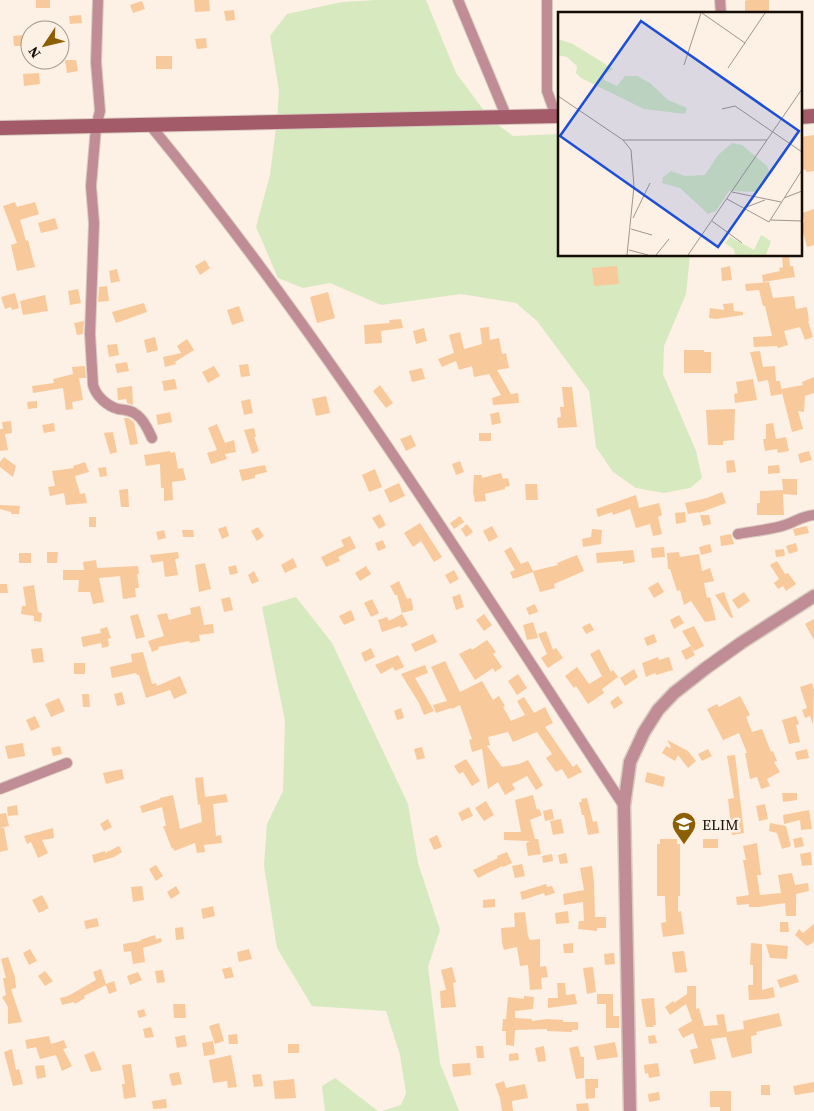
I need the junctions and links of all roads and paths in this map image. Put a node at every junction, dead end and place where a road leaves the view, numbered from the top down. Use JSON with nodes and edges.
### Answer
{"nodes":[{"id":1,"x":98,"y":0,"type":"edge"},
{"id":2,"x":458,"y":0,"type":"edge"},
{"id":3,"x":545,"y":2,"type":"edge"},
{"id":4,"x":557,"y":116,"type":"edge"},
{"id":5,"x":507,"y":118,"type":"junction"},
{"id":6,"x":150,"y":125,"type":"junction"},
{"id":7,"x":96,"y":127,"type":"junction"},
{"id":8,"x":0,"y":128,"type":"edge"},
{"id":9,"x":152,"y":438,"type":"dead end"},
{"id":10,"x":814,"y":515,"type":"edge"},
{"id":11,"x":738,"y":534,"type":"dead end"},
{"id":12,"x":814,"y":596,"type":"edge"},
{"id":13,"x":68,"y":763,"type":"dead end"},
{"id":14,"x":0,"y":789,"type":"edge"},
{"id":15,"x":624,"y":806,"type":"junction"},
{"id":16,"x":630,"y":1111,"type":"edge"}],
"edges":[{"from":1,"to":7,"type":"street"},
{"from":2,"to":5,"type":"street"},
{"from":3,"to":4,"type":"street"},
{"from":4,"to":5,"type":"main road"},
{"from":5,"to":6,"type":"main road"},
{"from":6,"to":7,"type":"main road"},
{"from":6,"to":15,"type":"street"},
{"from":7,"to":8,"type":"main road"},
{"from":7,"to":9,"type":"street"},
{"from":10,"to":11,"type":"street"},
{"from":12,"to":15,"type":"street"},
{"from":13,"to":14,"type":"street"},
{"from":15,"to":16,"type":"street"}]}
